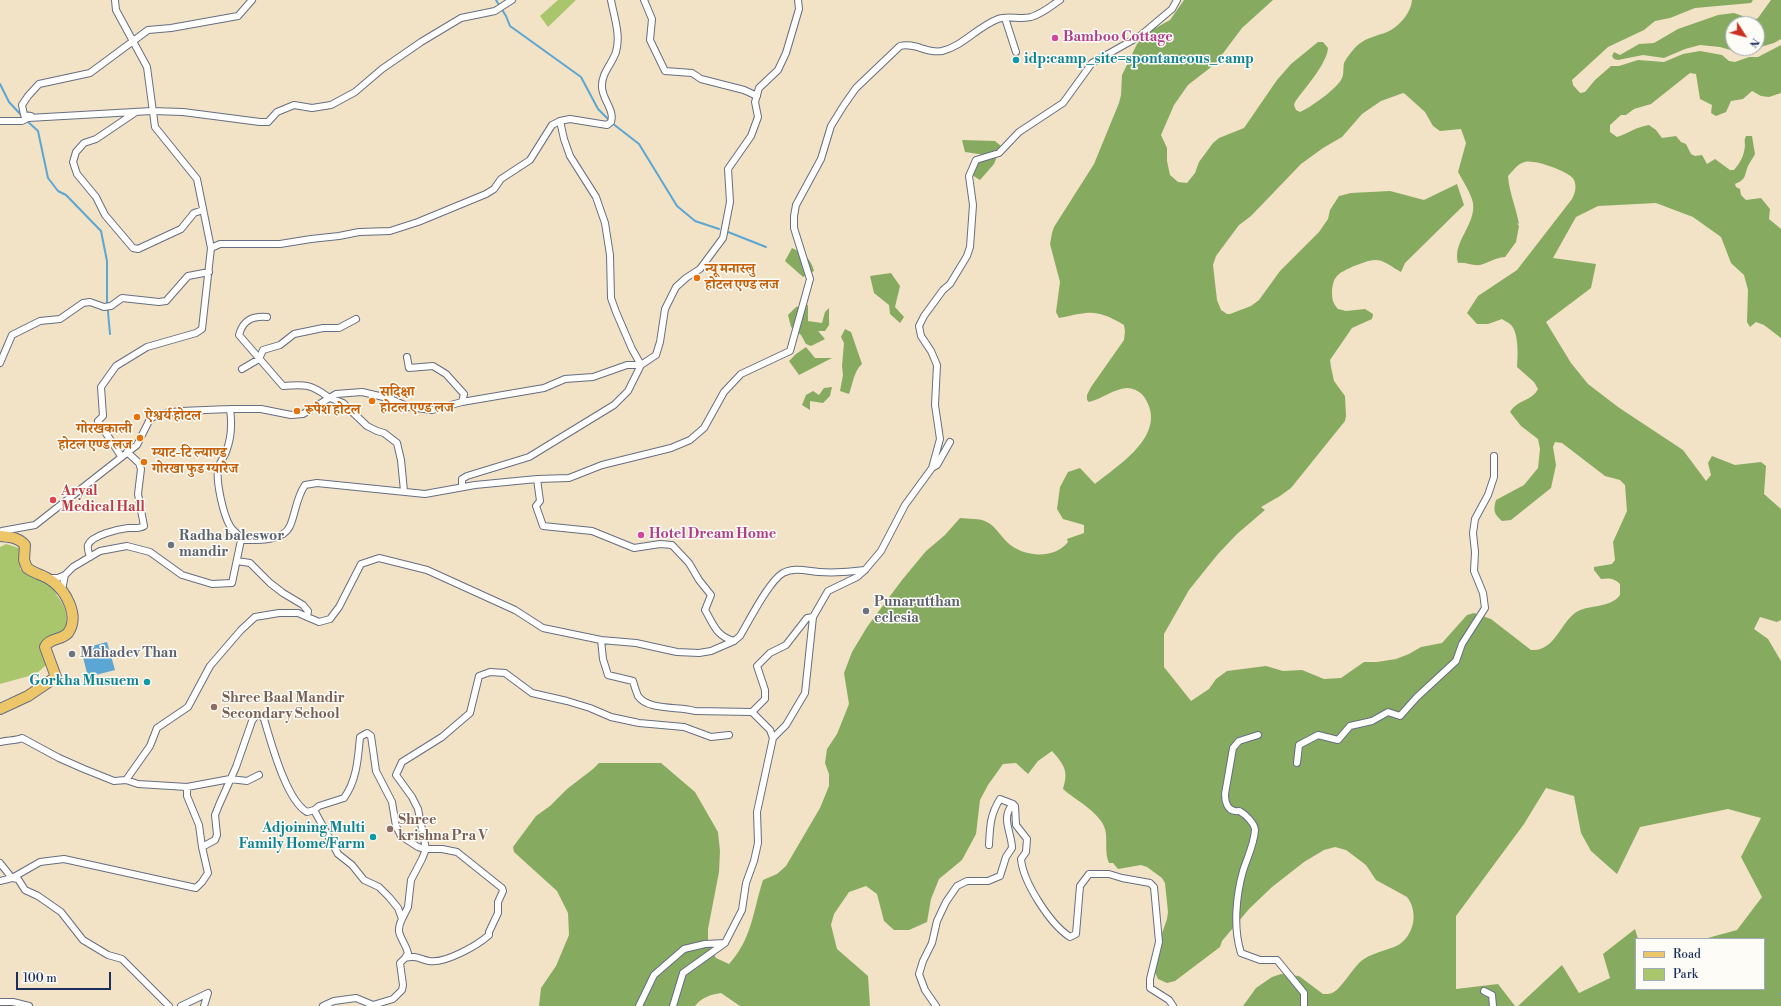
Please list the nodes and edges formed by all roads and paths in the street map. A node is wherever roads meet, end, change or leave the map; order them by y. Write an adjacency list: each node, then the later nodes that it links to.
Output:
1 (115, 0): 11 (street)
2 (252, 0): 11 (street)
3 (512, 0): 9 (street)
4 (610, 0): 18 (street)
5 (644, 0): 13 (street)
6 (798, 0): 13 (street)
7 (1060, 0): 10 (street)
8 (1177, 0): 35 (street)
9 (504, 3): 14 (street)
10 (1005, 18): 12 (street); 36 (street)
11 (132, 41): 14 (street); 16 (street)
12 (1016, 52)
13 (757, 96): 27 (street)
14 (152, 111): 15 (street); 19 (street)
15 (136, 112): 16 (street); 19 (street)
16 (28, 119): 17 (street)
17 (0, 121)
18 (560, 121): 20 (street); 27 (street)
19 (203, 210): 20 (street)
20 (211, 248): 21 (street)
21 (209, 272): 26 (street); 33 (street)
22 (267, 317): 25 (street)
23 (356, 319): 25 (street)
24 (407, 357): 30 (street)
25 (259, 359): 28 (street); 29 (street)
26 (0, 363)
27 (641, 365): 30 (street); 37 (street)
28 (242, 369)
29 (329, 398): 30 (street); 31 (street); 38 (street)
30 (462, 402)
31 (230, 408): 33 (street); 40 (street)
32 (950, 442): 35 (street)
33 (124, 454): 39 (street); 41 (street)
34 (1494, 456): 57 (street)
35 (932, 468): 43 (street)
36 (537, 478): 37 (street); 50 (street)
37 (462, 487): 38 (street)
38 (404, 491): 40 (street)
39 (0, 536): 45 (main road)
40 (241, 540): 42 (street)
41 (90, 557): 42 (street); 44 (street)
42 (237, 561): 47 (street)
43 (865, 570): 48 (street); 50 (street)
44 (65, 575): 45 (street); 46 (street)
45 (48, 578): 46 (main road)
46 (62, 590): 51 (main road)
47 (307, 617): 49 (street); 60 (street)
48 (813, 617): 52 (street); 55 (street)
49 (601, 640): 50 (street); 52 (street)
50 (734, 641)
51 (0, 709)
52 (752, 712): 55 (street)
53 (729, 735): 66 (street)
54 (1258, 735): 84 (street)
55 (773, 738): 71 (street)
56 (0, 742): 60 (street)
57 (1297, 763)
58 (259, 775): 59 (street)
59 (230, 778): 61 (street); 63 (street); 65 (street)
60 (126, 780): 61 (street)
61 (186, 787): 65 (street)
62 (1013, 804): 64 (street); 82 (street); 83 (street)
63 (314, 810): 66 (street); 70 (street)
64 (989, 845)
65 (202, 847): 68 (street)
66 (426, 849): 70 (street); 72 (street)
67 (0, 863): 68 (street)
68 (12, 878): 69 (street); 76 (street)
69 (0, 881)
70 (402, 919): 72 (street)
71 (725, 943): 80 (street); 81 (street)
72 (405, 958): 79 (street)
73 (1484, 991): 85 (street)
74 (0, 1002): 75 (street)
75 (29, 1006)
76 (169, 1006)
77 (181, 1006): 78 (street)
78 (204, 1006)
79 (323, 1006)
80 (639, 1006)
81 (673, 1006)
82 (936, 1006)
83 (1172, 1006)
84 (1304, 1006)
85 (1493, 1006)

